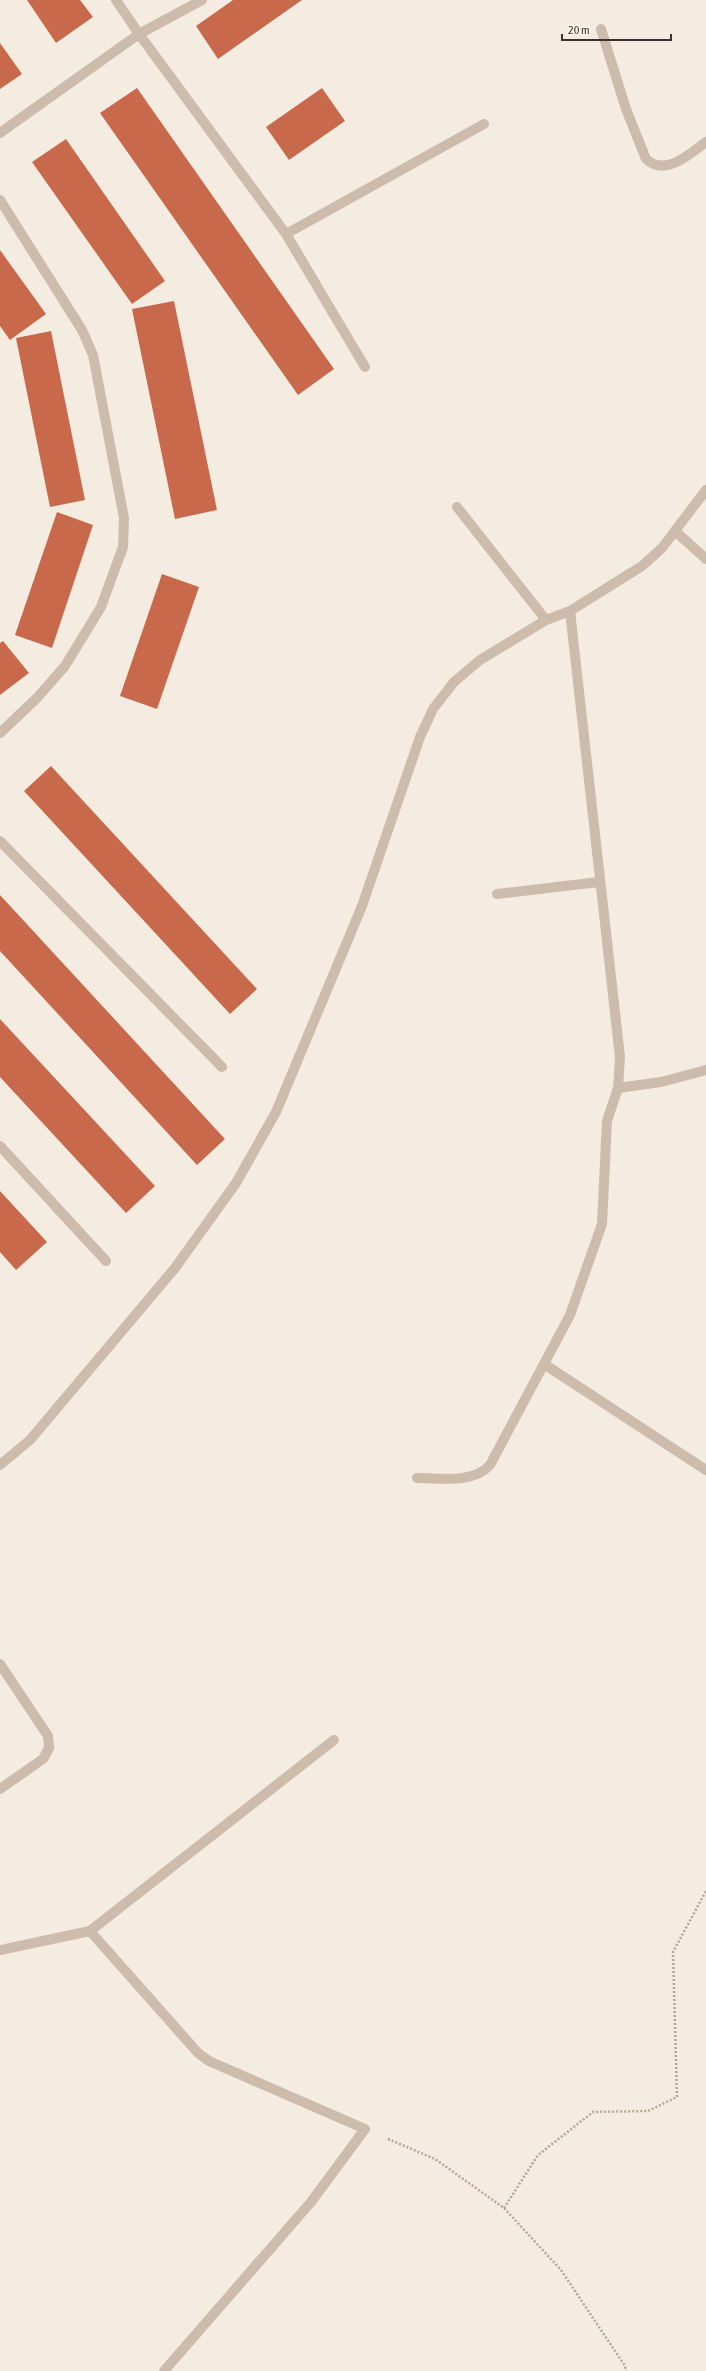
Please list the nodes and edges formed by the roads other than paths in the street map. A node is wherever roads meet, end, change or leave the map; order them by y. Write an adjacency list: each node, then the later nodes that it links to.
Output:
1 (116, 0): 4 (street)
2 (202, 0): 4 (street)
3 (601, 29): 7 (street)
4 (139, 34): 6 (street); 9 (street)
5 (484, 124): 9 (street)
6 (0, 133)
7 (706, 142)
8 (0, 200): 17 (street)
9 (286, 234): 10 (street)
10 (365, 367)
11 (706, 490): 13 (street)
12 (457, 507): 16 (street)
13 (675, 531): 14 (street); 15 (street)
14 (706, 559)
15 (570, 611): 16 (street); 19 (street)
16 (546, 620): 27 (street)
17 (0, 733)
18 (0, 841): 21 (street)
19 (599, 882): 20 (street); 23 (street)
20 (497, 894)
21 (222, 1066)
22 (706, 1070): 23 (street)
23 (618, 1088): 26 (street)
24 (0, 1146): 25 (street)
25 (106, 1261)
26 (544, 1364): 28 (street); 29 (street)
27 (0, 1465)
28 (706, 1470)
29 (417, 1478)
30 (0, 1664): 32 (street)
31 (334, 1740): 33 (street)
32 (0, 1788)
33 (90, 1931): 34 (street); 35 (street)
34 (0, 1950)
35 (164, 2371)

